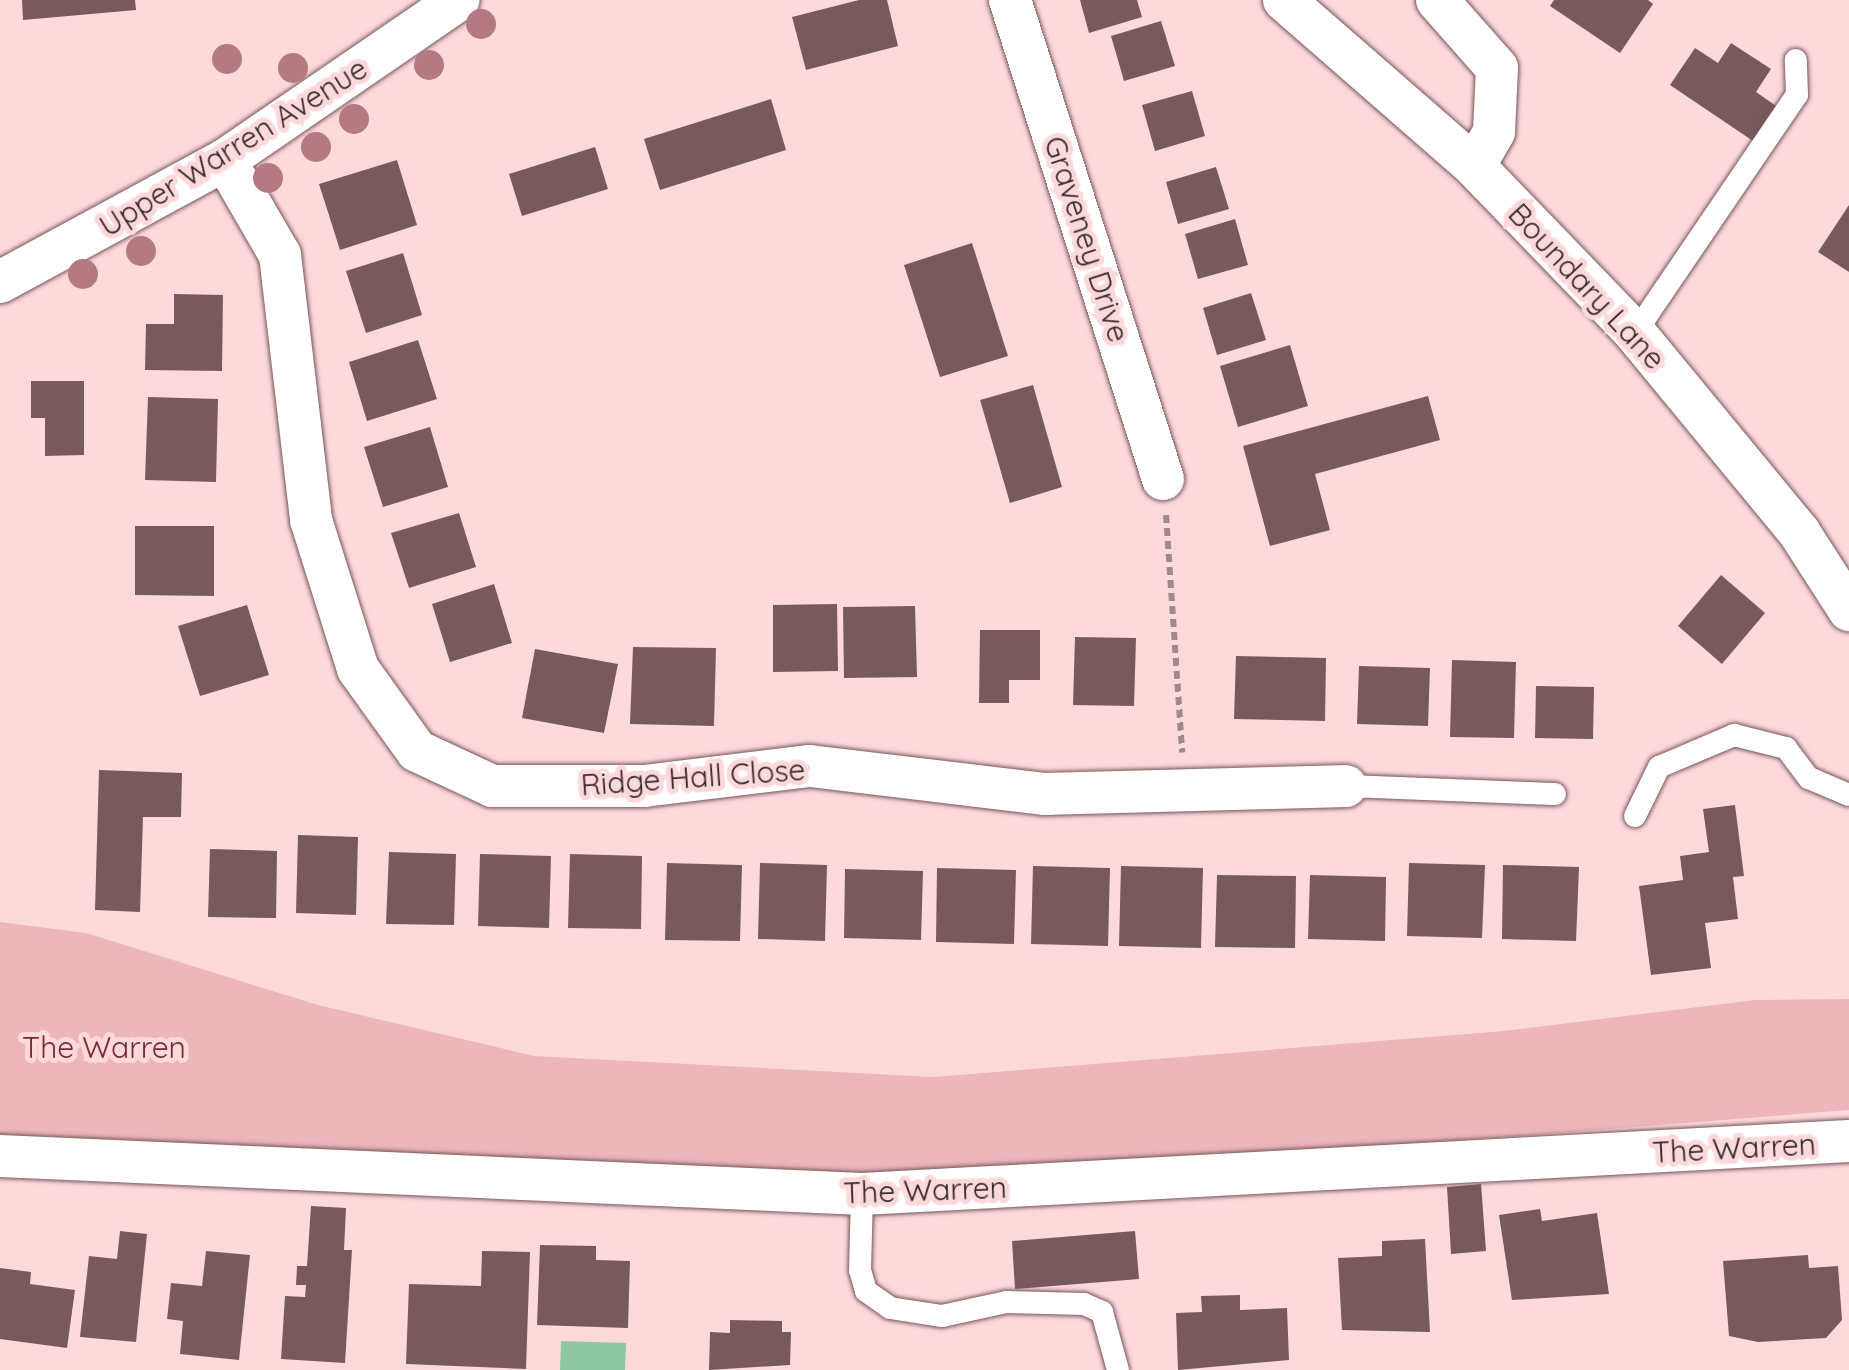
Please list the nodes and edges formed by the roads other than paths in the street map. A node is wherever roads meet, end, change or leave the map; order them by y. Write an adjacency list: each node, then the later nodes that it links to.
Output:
1 (459, 0): 6 (street, Upper Warren Avenue)
2 (1010, 0): 10 (street, Graveney Drive)
3 (1284, 0): 7 (street, Boundary Lane)
4 (1438, 0): 7 (street)
5 (1796, 60): 9 (lane)
6 (225, 160): 8 (street, Upper Warren Avenue); 14 (street, Ridge Hall Close)
7 (1474, 166): 9 (street, Boundary Lane)
8 (0, 282)
9 (1636, 333): 11 (street, Boundary Lane)
10 (1163, 479)
11 (1849, 610)
12 (1555, 794): 14 (lane, Ridge Hall Close)
13 (1849, 795): 15 (lane)
14 (1322, 797)
15 (1635, 816)
16 (1849, 1141): 18 (street, The Warren)
17 (0, 1156): 18 (street, The Warren)
18 (862, 1194): 19 (lane)
19 (1118, 1370)

